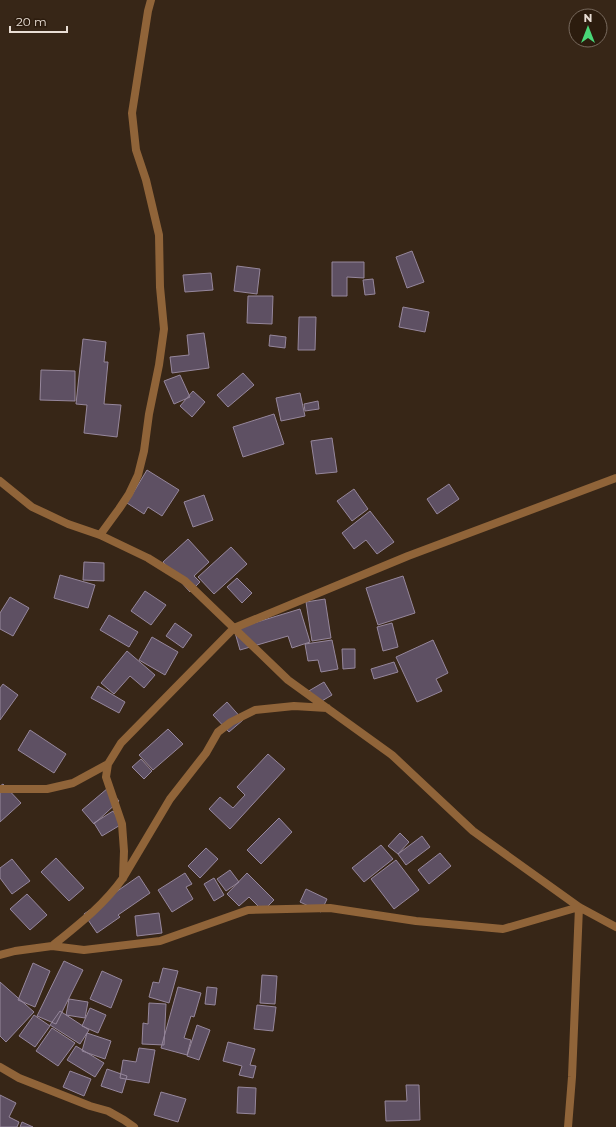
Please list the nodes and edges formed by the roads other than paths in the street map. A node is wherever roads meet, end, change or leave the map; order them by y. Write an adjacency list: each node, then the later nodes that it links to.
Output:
1 (151, 0): 4 (street)
2 (616, 478): 5 (street)
3 (0, 481): 4 (street)
4 (100, 535): 5 (street)
5 (234, 628): 6 (street); 7 (street)
6 (327, 708): 9 (street); 10 (street)
7 (108, 764): 8 (street); 9 (street)
8 (0, 789)
9 (123, 878): 12 (street)
10 (579, 907): 11 (street); 12 (street); 16 (street)
11 (616, 927)
12 (52, 946): 13 (street)
13 (0, 955)
14 (0, 1067): 15 (street)
15 (134, 1127)
16 (568, 1127)

